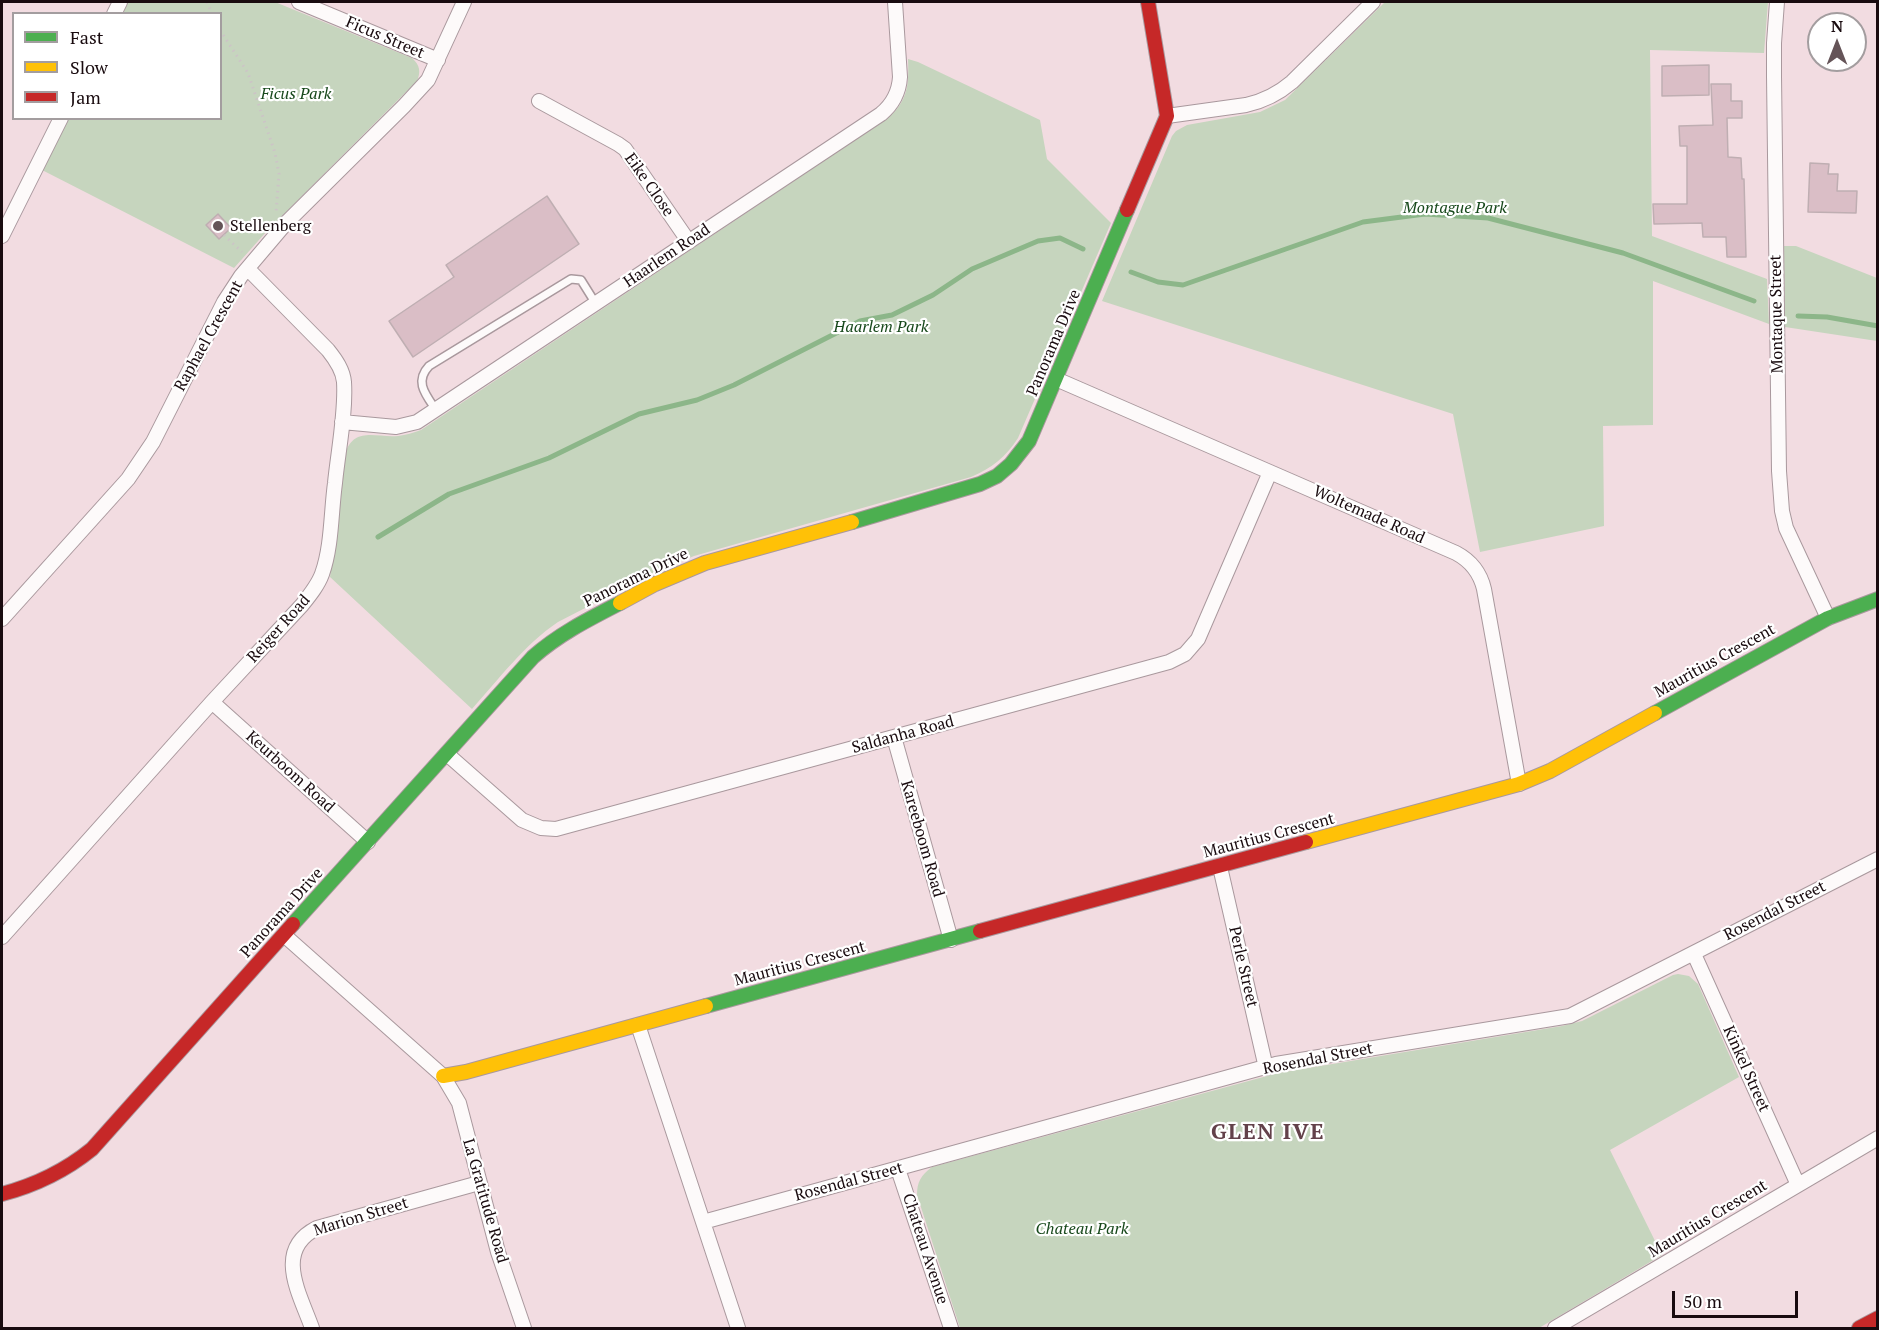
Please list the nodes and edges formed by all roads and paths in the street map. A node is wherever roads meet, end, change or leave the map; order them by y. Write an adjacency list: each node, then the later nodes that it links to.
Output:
1 (299, 2): 8 (street, Ficus Street)
2 (464, 2): 8 (street, Raphael Crescent)
3 (895, 2): 15 (street, Haarlem Road)
4 (1148, 2): 10 (street)
5 (1372, 2): 10 (street)
6 (1778, 2): 23 (street, Montaque Street)
7 (222, 33): 12 (path)
8 (438, 60): 12 (street, Raphael Crescent)
9 (539, 101): 15 (street, Eike Close)
10 (1167, 116): 18 (street, Panorama Drive)
11 (60, 120): 14 (street)
12 (277, 234): 16 (street, Raphael Crescent)
13 (224, 235): 16 (path)
14 (2, 236)
15 (689, 242): 17 (street, Haarlem Road)
16 (250, 266): 20 (street, Reiger Road); 24 (street, Raphael Crescent)
17 (596, 304): 19 (street, Haarlem Road); 19 (lane)
18 (1056, 379): 21 (street, Woltemade Road); 27 (street, Panorama Drive)
19 (436, 410): 20 (street, Haarlem Road)
20 (342, 422): 25 (street, Reiger Road)
21 (1270, 472): 26 (street, Saldanha Road); 28 (street, Woltemade Road)
22 (1878, 599): 23 (street, Mauritius Crescent)
23 (1828, 618): 28 (street, Mauritius Crescent)
24 (2, 619)
25 (212, 702): 29 (street, Keurboom Road); 32 (street, Reiger Road)
26 (894, 737): 27 (street, Saldanha Road); 34 (street, Kareeboom Road)
27 (447, 754): 29 (street, Panorama Drive)
28 (1519, 784): 31 (street, Mauritius Crescent)
29 (368, 842): 33 (street, Panorama Drive)
30 (1878, 859): 35 (street, Rosendal Street)
31 (1220, 867): 34 (street, Mauritius Crescent); 37 (street, Perle Street)
32 (2, 934)
33 (285, 935): 38 (street); 43 (street, Panorama Drive)
34 (951, 940): 36 (street, Mauritius Crescent)
35 (1694, 954): 37 (street, Rosendal Street); 42 (street, Kinkel Street)
36 (638, 1025): 38 (street, Mauritius Crescent); 44 (street)
37 (1266, 1068): 40 (street, Rosendal Street)
38 (442, 1076): 41 (street, La Gratitude Road)
39 (1878, 1138): 42 (street, Mauritius Crescent)
40 (898, 1169): 44 (street, Rosendal Street); 49 (street, Chateau Avenue)
41 (479, 1183): 46 (street, Marion Street); 47 (street, La Gratitude Road)
42 (1798, 1185): 50 (street, Mauritius Crescent)
43 (2, 1194)
44 (703, 1222): 48 (street)
45 (1878, 1318): 51 (street)
46 (312, 1329)
47 (524, 1329)
48 (738, 1329)
49 (951, 1329)
50 (1555, 1329)
51 (1860, 1329)

